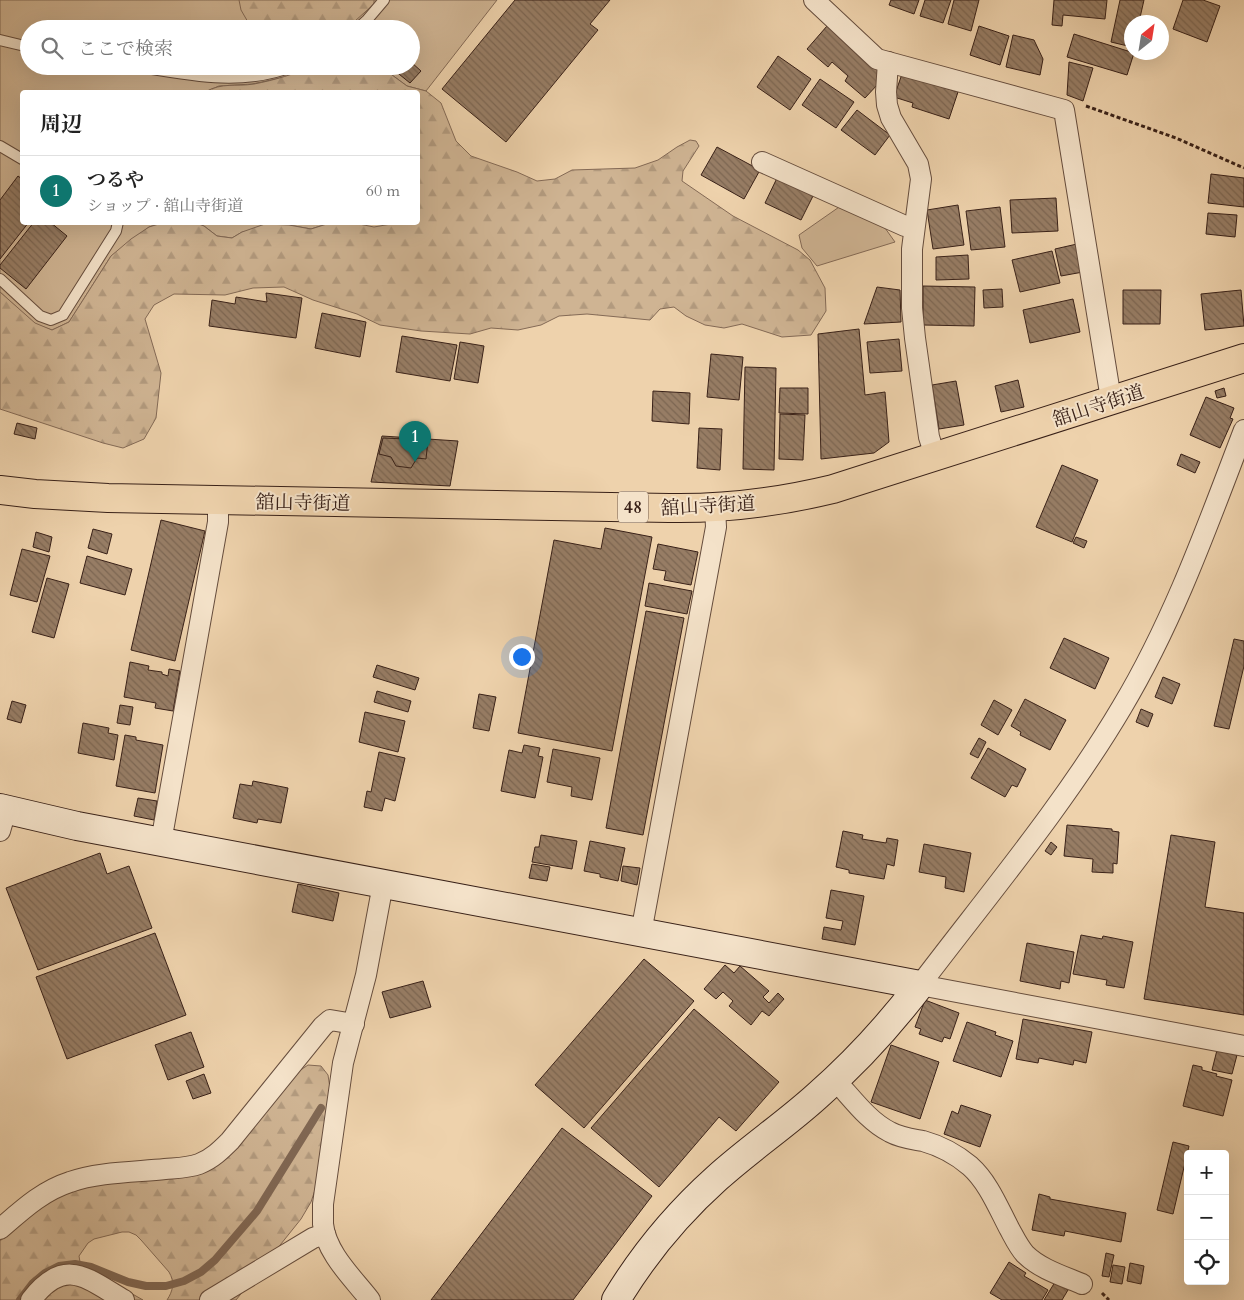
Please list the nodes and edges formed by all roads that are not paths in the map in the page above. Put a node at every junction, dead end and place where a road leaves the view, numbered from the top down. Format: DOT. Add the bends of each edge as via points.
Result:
graph roads {
  1 [pos="384,0"];
  2 [pos="814,0"];
  3 [pos="367,20"];
  4 [pos="0,40"];
  5 [pos="20,44"];
  6 [pos="888,62"];
  7 [pos="198,75"];
  8 [pos="261,75"];
  9 [pos="0,146"];
  10 [pos="20,158"];
  11 [pos="762,162"];
  12 [pos="117,225"];
  13 [pos="914,227"];
  14 [pos="0,279"];
  15 [pos="1244,358"];
  16 [pos="1113,400"];
  17 [pos="1244,430"];
  18 [pos="935,456"];
  19 [pos="0,490"];
  20 [pos="218,500"];
  21 [pos="715,508"];
  22 [pos="2,816"];
  23 [pos="161,842"];
  24 [pos="383,884"];
  25 [pos="641,933"];
  26 [pos="920,985"];
  27 [pos="354,1024"];
  28 [pos="1244,1046"];
  29 [pos="835,1080"];
  30 [pos="0,1229"];
  31 [pos="325,1234"];
  32 [pos="1082,1284"];
  33 [pos="31,1300"];
  34 [pos="124,1300"];
  35 [pos="210,1300"];
  36 [pos="370,1300"];
  37 [pos="616,1300"];
  1 -- 3 [label="lane"];
  2 -- 6 [label="street" via="877,59"];
  4 -- 5 [label="lane"];
  6 -- 13 [label="street" via="887,105 891,118 918,164 921,179"];
  6 -- 16 [label="street" via="1064,110"];
  7 -- 8 [label="lane" via="219,78"];
  9 -- 10 [label="lane"];
  11 -- 13 [label="street" via="905,226"];
  12 -- 14 [label="lane" via="63,315 51,320 40,316"];
  13 -- 18 [label="street" via="911,278 915,338 929,437"];
  15 -- 16 [label="main road, 舘山寺街道 / 48"];
  16 -- 18 [label="main road, 舘山寺街道 / 48"];
  17 -- 26 [label="street" via="1189,574 1123,706 1070,788"];
  18 -- 21 [label="main road, 舘山寺街道 / 48" via="801,497"];
  19 -- 20 [label="main road, 舘山寺街道 / 48" via="72,497"];
  20 -- 21 [label="main road, 舘山寺街道 / 48"];
  20 -- 23 [label="street" via="216,532"];
  21 -- 25 [label="street" via="716,526"];
  22 -- 23 [label="street"];
  23 -- 24 [label="street"];
  24 -- 25 [label="street"];
  24 -- 27 [label="street"];
  25 -- 26 [label="street"];
  26 -- 28 [label="street"];
  26 -- 29 [label="street" via="879,1036"];
  27 -- 30 [label="street" via="330,1020 323,1026 216,1155 200,1164 181,1168 92,1176 71,1181 34,1200"];
  27 -- 31 [label="street" via="343,1063 324,1195"];
  29 -- 32 [label="street" via="876,1123 907,1139 941,1147 972,1167 984,1181 1024,1252 1044,1268"];
  29 -- 37 [label="street" via="690,1204 640,1263"];
  31 -- 35 [label="street" via="313,1238"];
  31 -- 36 [label="street" via="340,1262"];
  33 -- 34 [label="street" via="53,1278 69,1274 86,1278"];
}
